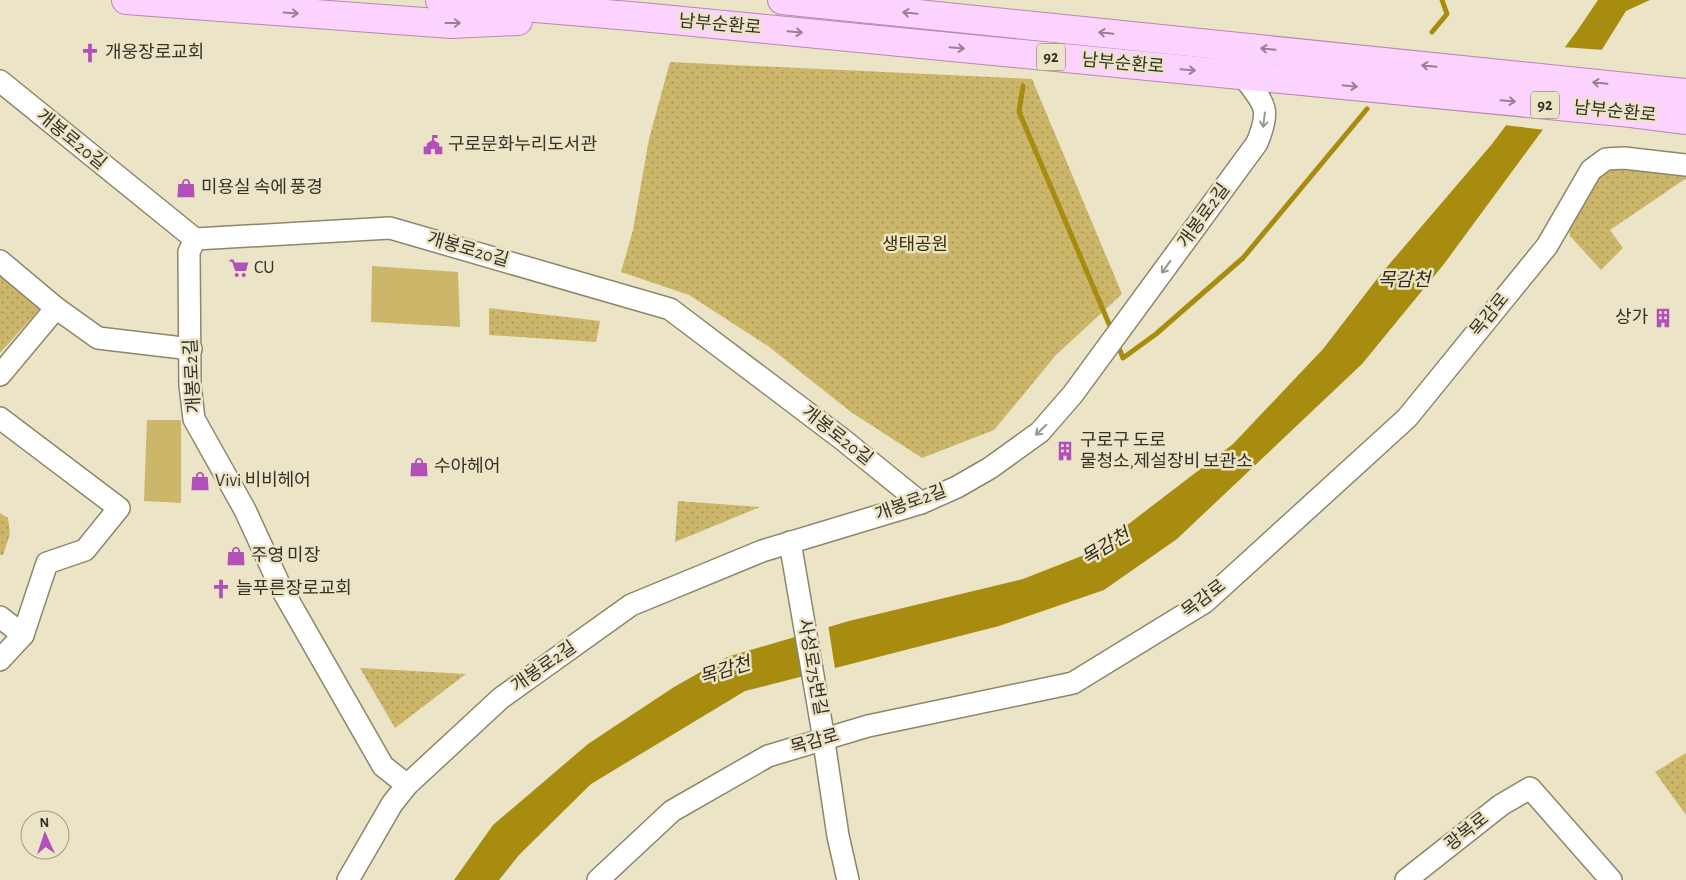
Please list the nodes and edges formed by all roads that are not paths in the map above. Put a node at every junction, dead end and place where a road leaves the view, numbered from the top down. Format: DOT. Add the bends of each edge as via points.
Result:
graph roads {
  1 [pos="126,0"];
  2 [pos="440,0"];
  3 [pos="782,0"];
  4 [pos="642,17"];
  5 [pos="1242,75"];
  6 [pos="0,81"];
  7 [pos="1686,93"];
  8 [pos="1686,120"];
  9 [pos="1686,165"];
  10 [pos="194,239"];
  11 [pos="0,261"];
  12 [pos="56,308"];
  13 [pos="191,349"];
  14 [pos="0,376"];
  15 [pos="0,418"];
  16 [pos="921,503"];
  17 [pos="790,542"];
  18 [pos="0,617"];
  19 [pos="23,635"];
  20 [pos="0,660"];
  21 [pos="822,730"];
  22 [pos="407,785"];
  23 [pos="348,880"];
  24 [pos="598,880"];
  25 [pos="848,880"];
  26 [pos="1406,880"];
  27 [pos="1611,880"];
  1 -- 4 [label="main road, one-way" via="451,24"];
  2 -- 4 [label="main road, 남부순환로 / 92"];
  7 -- 3 [label="main road, 남부순환로 / 92, one-way"];
  4 -- 5 [label="main road, 남부순환로 / 92, one-way"];
  5 -- 8 [label="main road, 남부순환로 / 92, one-way"];
  5 -- 16 [label="street, 개봉로2길, one-way" via="1265,108 1257,143 1074,394 1040,432 990,468"];
  6 -- 10 [label="street, 개봉로20길"];
  9 -- 21 [label="street, 목감로" via="1624,158 1606,160 1592,170 1547,246 1407,418 1205,602 1073,683 868,726"];
  10 -- 13 [label="street, 개봉로2길" via="189,252"];
  10 -- 16 [label="street, 개봉로20길" via="390,228 670,309"];
  11 -- 12 [label="street"];
  12 -- 13 [label="street" via="98,338"];
  12 -- 14 [label="street"];
  13 -- 22 [label="street, 개봉로2길" via="190,385 194,419 245,510 280,586 383,766"];
  15 -- 19 [label="street" via="119,508 85,550 47,563"];
  16 -- 17 [label="street, 개봉로2길"];
  17 -- 21 [label="street, 사성로75번길"];
  17 -- 22 [label="street, 개봉로2길" via="762,550 631,605 501,698"];
  18 -- 19 [label="street"];
  19 -- 20 [label="street"];
  21 -- 24 [label="street, 목감로" via="768,756 672,812"];
  21 -- 25 [label="street, 사성로75번길"];
  22 -- 23 [label="street, 개봉로2길" via="392,804"];
  26 -- 27 [label="street, 광복로" via="1501,805 1530,788"];
}
